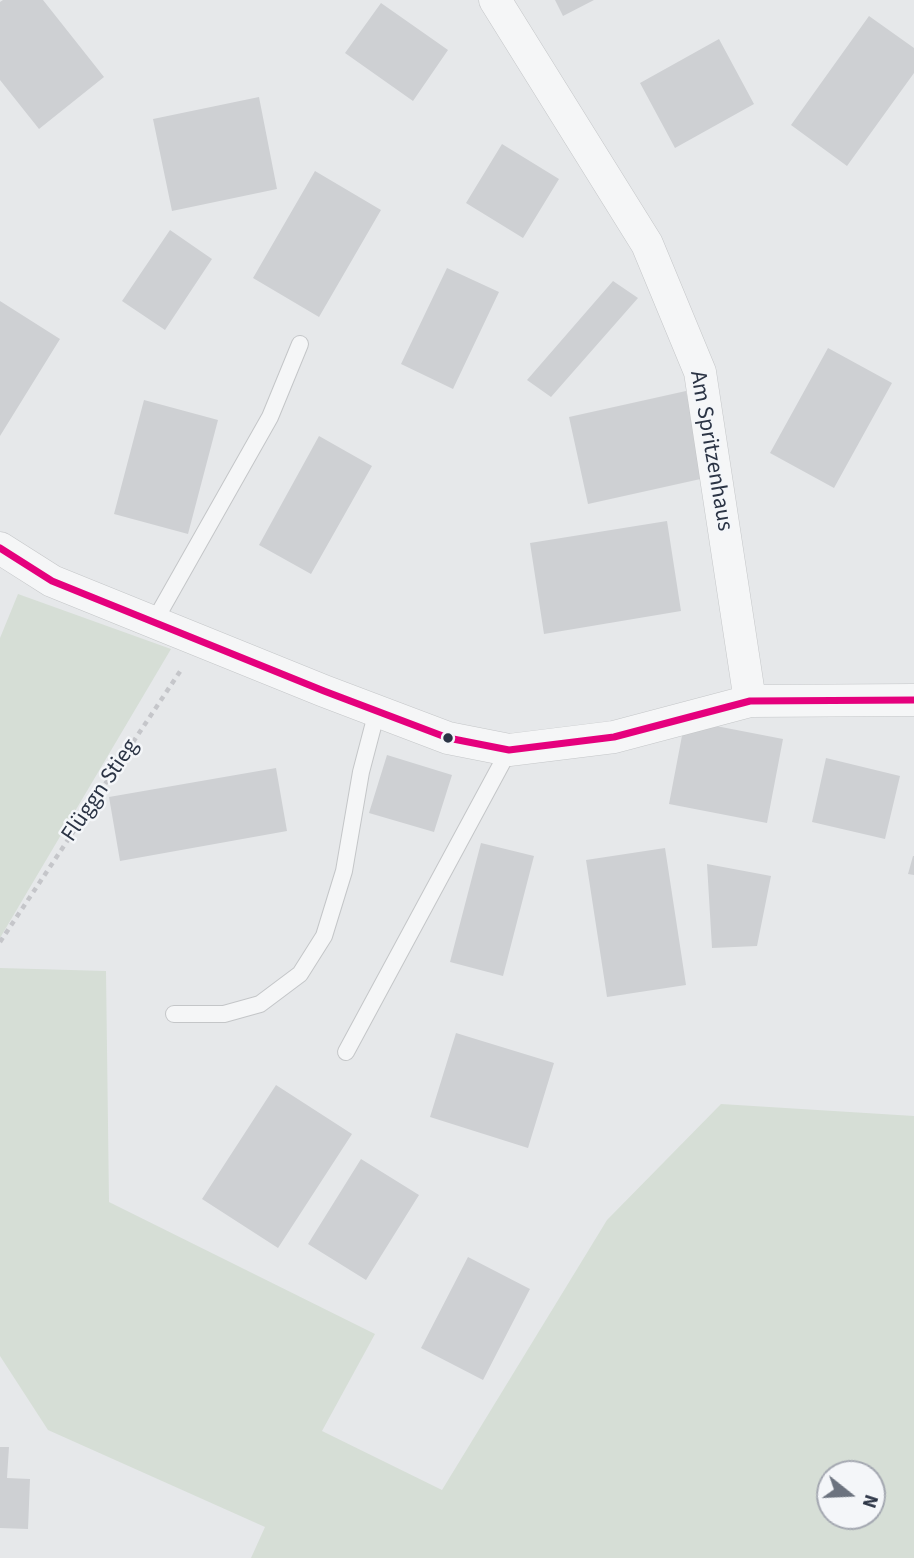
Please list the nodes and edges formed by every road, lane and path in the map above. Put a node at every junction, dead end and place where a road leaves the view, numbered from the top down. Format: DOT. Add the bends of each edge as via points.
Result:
graph roads {
  1 [pos="495,0"];
  2 [pos="300,344"];
  3 [pos="0,548"];
  4 [pos="154,622"];
  5 [pos="201,641"];
  6 [pos="914,700"];
  7 [pos="750,701"];
  8 [pos="377,711"];
  9 [pos="509,750"];
  10 [pos="0,942"];
  11 [pos="174,1014"];
  12 [pos="346,1052"];
  1 -- 7 [label="street, Am Spritzenhaus" via="647,244 700,372"];
  2 -- 4 [label="lane" via="270,416"];
  3 -- 4 [label="street" via="52,582"];
  4 -- 5 [label="street"];
  5 -- 8 [label="street"];
  5 -- 10 [label="path, Flüggn Stieg"];
  6 -- 7 [label="street"];
  7 -- 9 [label="street" via="614,737"];
  8 -- 9 [label="street" via="448,738"];
  8 -- 11 [label="lane" via="344,871 324,936 300,975 260,1004 224,1014"];
  9 -- 12 [label="lane"];
}
